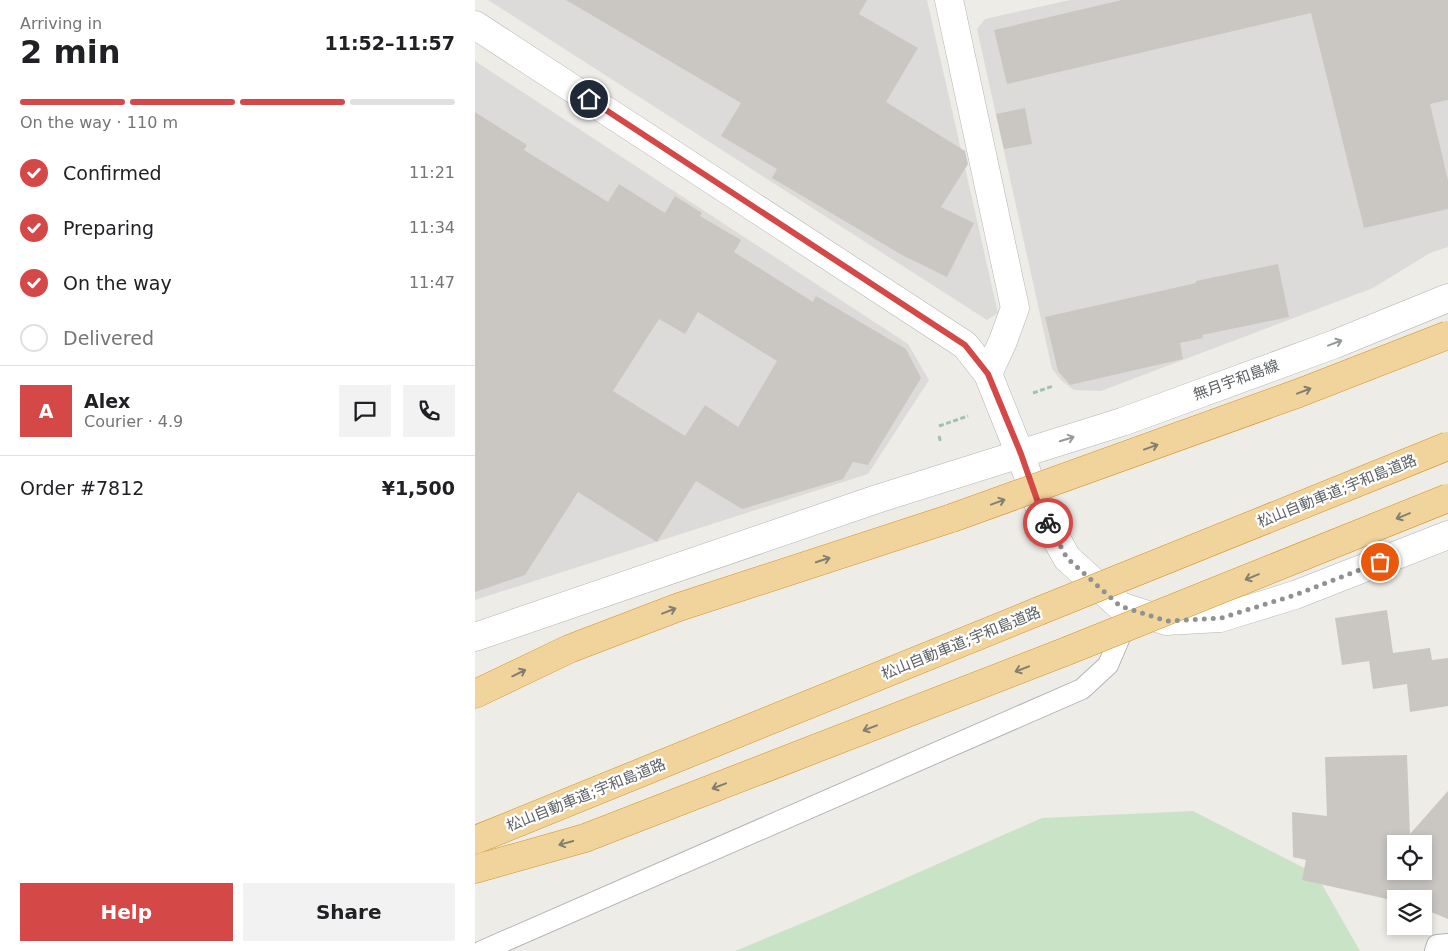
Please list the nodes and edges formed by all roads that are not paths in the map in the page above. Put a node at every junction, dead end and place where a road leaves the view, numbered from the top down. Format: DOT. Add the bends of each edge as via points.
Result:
graph roads {
  1 [pos="956,2"];
  2 [pos="475,25"];
  3 [pos="1448,298"];
  4 [pos="1448,335"];
  5 [pos="988,374"];
  6 [pos="1448,446"];
  7 [pos="1021,454"];
  8 [pos="1448,498"];
  9 [pos="1448,535"];
  10 [pos="1132,610"];
  11 [pos="475,637"];
  12 [pos="475,694"];
  13 [pos="475,840"];
  14 [pos="475,868"];
  15 [pos="1448,944"];
  16 [pos="483,951"];
  17 [pos="1435,951"];
  1 -- 5 [label="main road" via="1015,308"];
  2 -- 5 [label="main road" via="965,345"];
  7 -- 3 [label="main road, 無月宇和島線, one-way" via="1121,422 1335,344"];
  12 -- 4 [label="highway, one-way, bridge" via="569,649 679,607 952,518 1299,393"];
  5 -- 7 [label="main road"];
  6 -- 13 [label="highway, 松山自動車道;宇和島道路, bridge"];
  7 -- 10 [label="main road" via="1041,511 1067,558 1120,606"];
  7 -- 11 [label="main road, 無月宇和島線" via="880,498"];
  8 -- 14 [label="highway, one-way, bridge" via="1067,651 585,838"];
  9 -- 10 [label="main road" via="1295,595 1221,618 1167,621"];
  10 -- 16 [label="lane" via="1108,665 1082,689"];
  15 -- 17 [label="lane" via="1437,945"];
}
